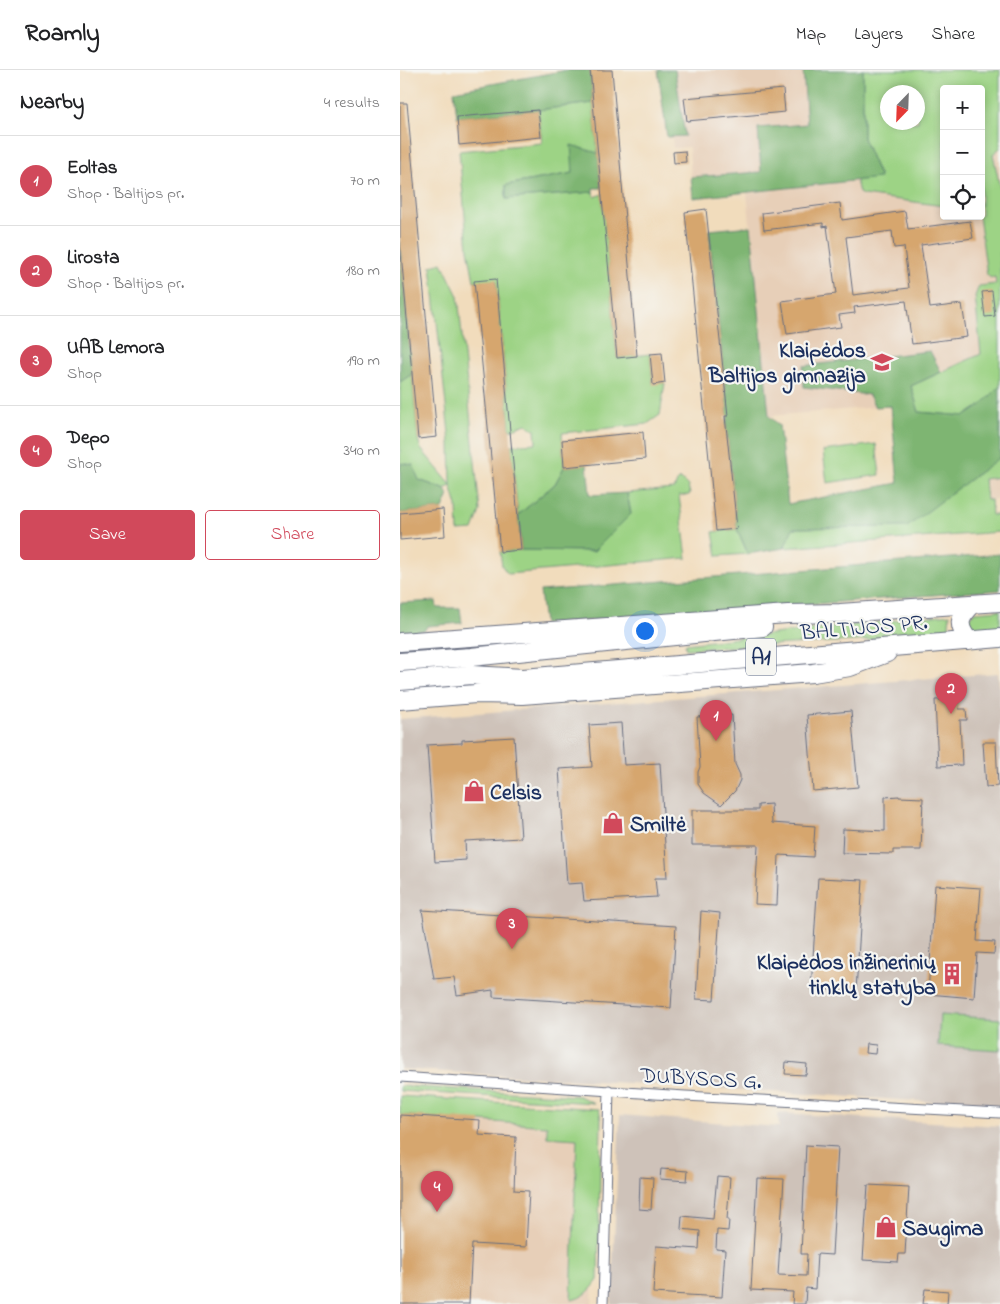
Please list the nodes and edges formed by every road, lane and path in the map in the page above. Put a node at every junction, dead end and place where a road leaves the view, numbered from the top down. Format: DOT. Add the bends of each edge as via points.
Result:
graph roads {
  1 [pos="1000,602"];
  2 [pos="974,604"];
  3 [pos="840,613"];
  4 [pos="1000,638"];
  5 [pos="969,641"];
  6 [pos="400,642"];
  7 [pos="905,646"];
  8 [pos="400,662"];
  9 [pos="523,678"];
  10 [pos="400,681"];
  11 [pos="476,694"];
  12 [pos="400,700"];
  13 [pos="400,1077"];
  14 [pos="609,1090"];
  15 [pos="1000,1113"];
  16 [pos="604,1304"];
  1 -- 2 [label="highway, BALTIJOS PR. / A1"];
  2 -- 3 [label="highway, BALTIJOS PR. / A1"];
  2 -- 5 [label="highway" via="962,615 960,624"];
  3 -- 6 [label="highway" via="778,614"];
  3 -- 8 [label="highway, A1" via="726,631"];
  4 -- 5 [label="highway, BALTIJOS PR. / A1"];
  5 -- 7 [label="highway, BALTIJOS PR. / A1"];
  7 -- 9 [label="highway, BALTIJOS PR. / A1"];
  7 -- 11 [label="highway" via="850,667 813,673 522,695"];
  9 -- 10 [label="highway, A1" via="472,675"];
  9 -- 11 [label="highway"];
  11 -- 12 [label="highway"];
  13 -- 14 [label="street, DUBYSOS G."];
  14 -- 15 [label="street, DUBYSOS G."];
  14 -- 16 [label="street"];
}
